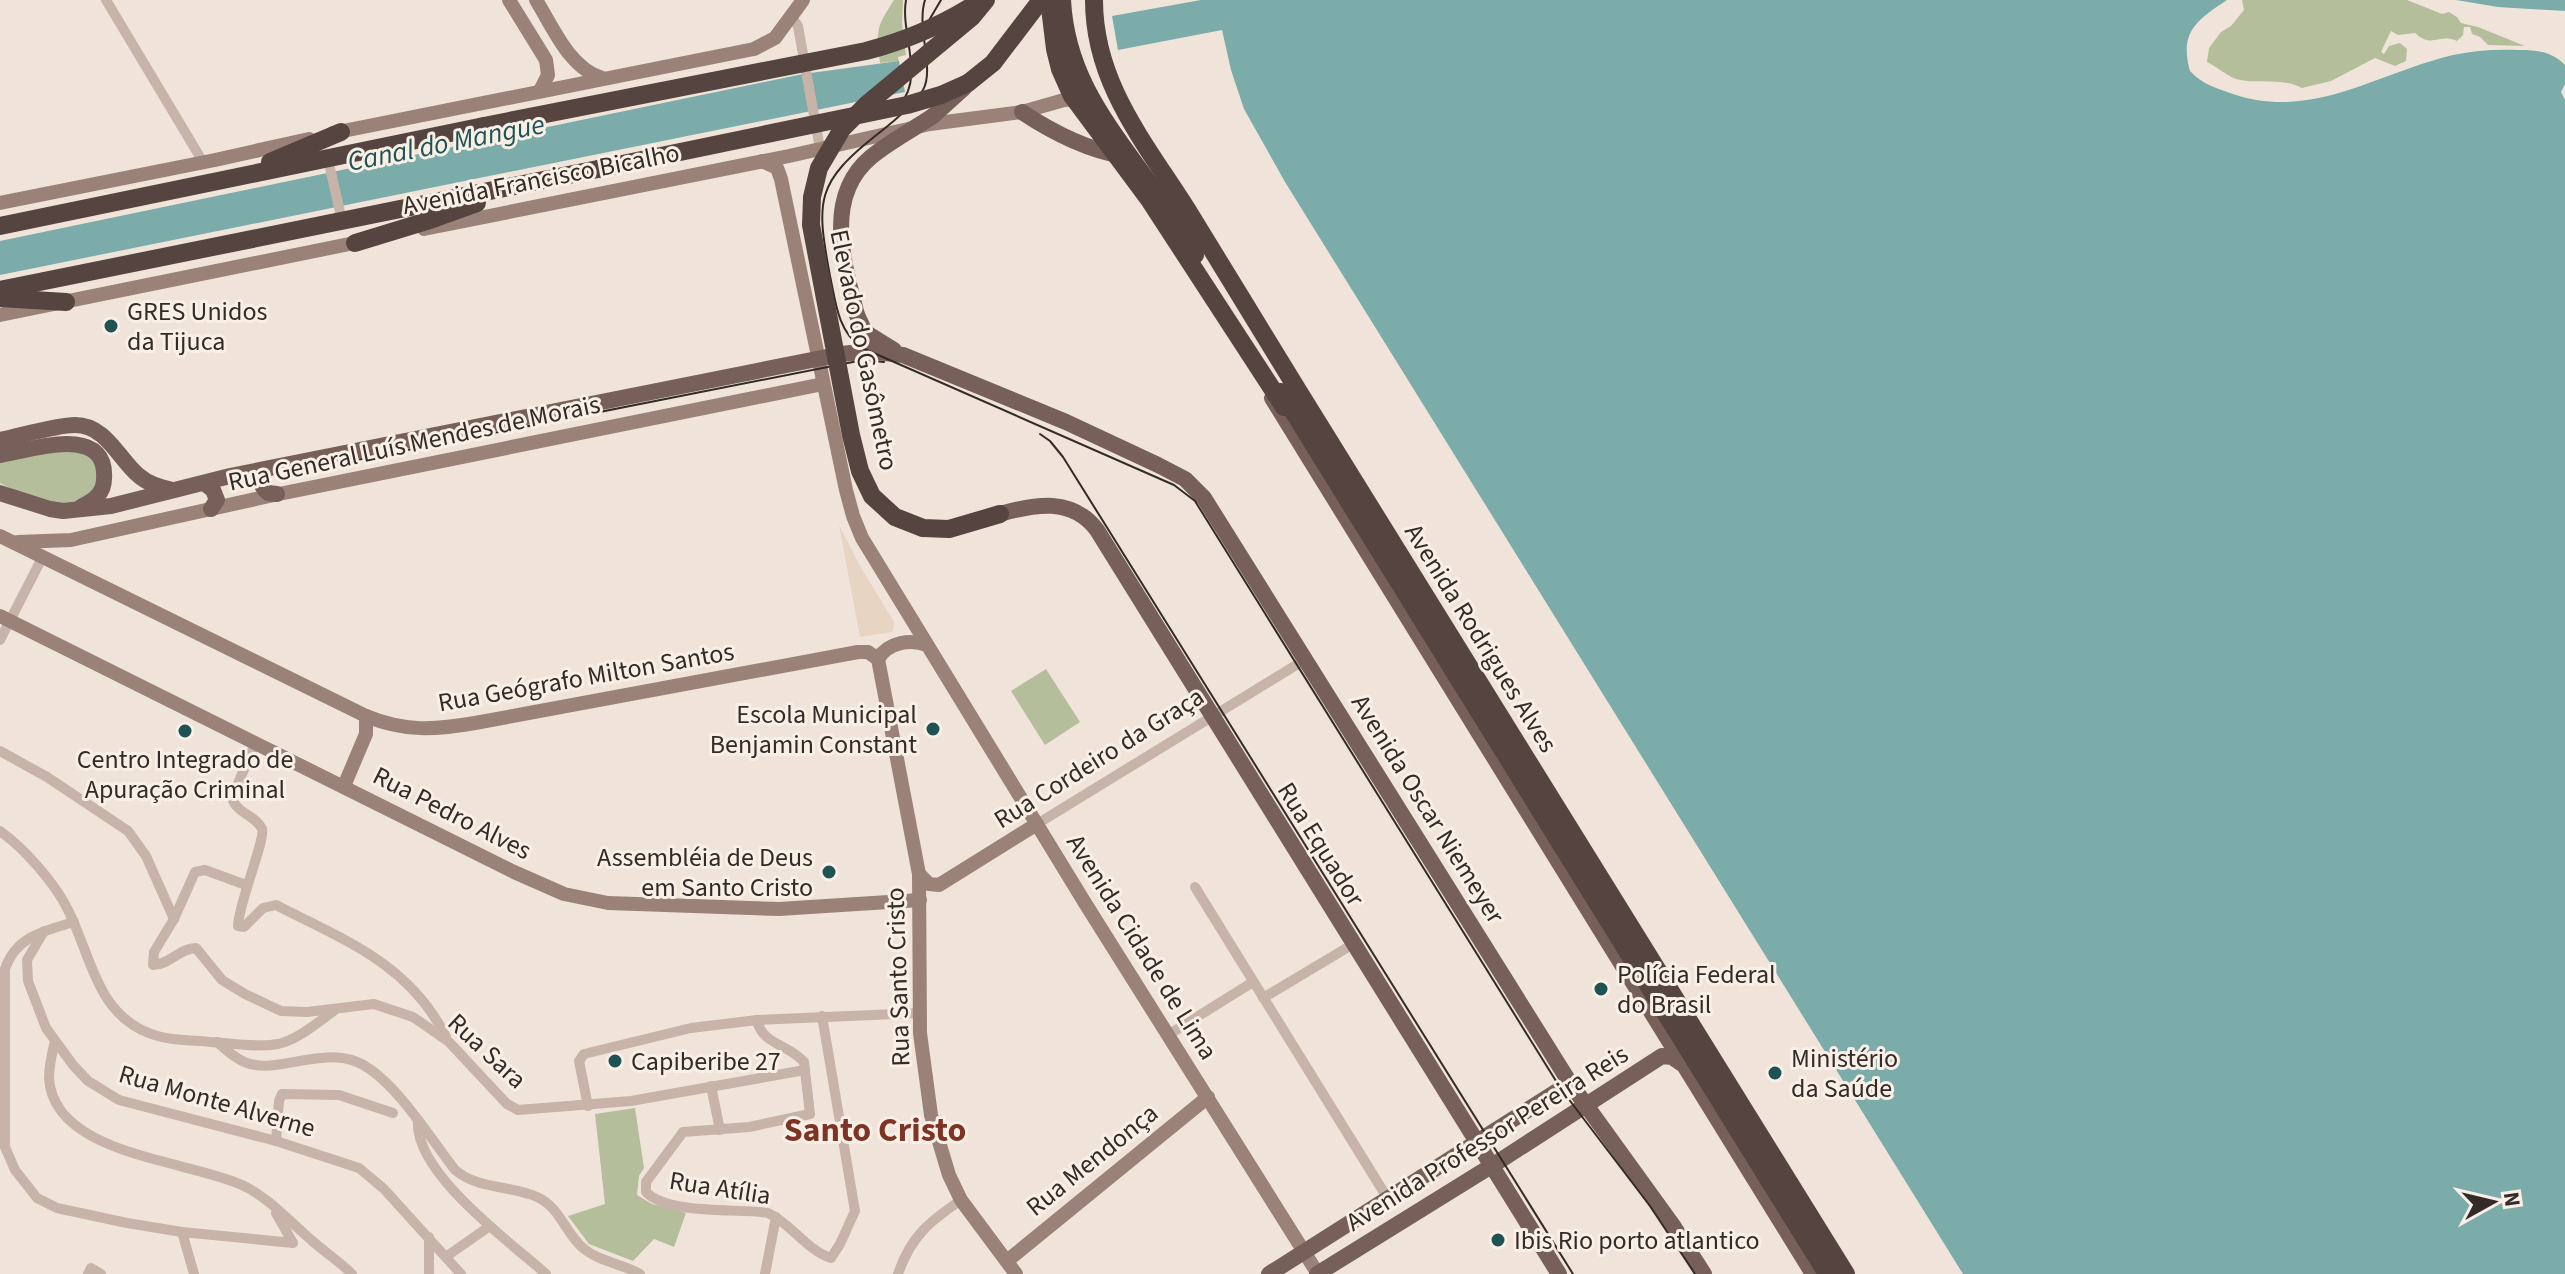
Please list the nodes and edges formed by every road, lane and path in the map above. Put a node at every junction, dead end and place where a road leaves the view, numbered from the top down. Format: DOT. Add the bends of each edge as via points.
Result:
graph roads {
  1 [pos="106,0"];
  2 [pos="509,0"];
  3 [pos="536,0"];
  4 [pos="803,0"];
  5 [pos="983,0"];
  6 [pos="1041,0"];
  7 [pos="1049,0"];
  8 [pos="1062,0"];
  9 [pos="1094,0"];
  10 [pos="792,17"];
  11 [pos="567,49"];
  12 [pos="546,60"];
  13 [pos="602,78"];
  14 [pos="968,83"];
  15 [pos="540,91"];
  16 [pos="1091,101"];
  17 [pos="1022,112"];
  18 [pos="1108,127"];
  19 [pos="341,132"];
  20 [pos="820,149"];
  21 [pos="1127,157"];
  22 [pos="762,161"];
  23 [pos="203,162"];
  24 [pos="330,166"];
  25 [pos="223,181"];
  26 [pos="519,185"];
  27 [pos="0,203"];
  28 [pos="65,213"];
  29 [pos="340,214"];
  30 [pos="0,216"];
  31 [pos="0,226"];
  32 [pos="355,243"];
  33 [pos="0,290"];
  34 [pos="0,298"];
  35 [pos="66,302"];
  36 [pos="0,315"];
  37 [pos="903,355"];
  38 [pos="818,359"];
  39 [pos="823,384"];
  40 [pos="0,440"];
  41 [pos="0,455"];
  42 [pos="267,469"];
  43 [pos="1329,469"];
  44 [pos="204,483"];
  45 [pos="178,491"];
  46 [pos="0,493"];
  47 [pos="277,494"];
  48 [pos="76,509"];
  49 [pos="211,509"];
  50 [pos="1000,514"];
  51 [pos="7,539"];
  52 [pos="71,540"];
  53 [pos="42,558"];
  54 [pos="68,570"];
  55 [pos="6,618"];
  56 [pos="0,640"];
  57 [pos="927,645"];
  58 [pos="878,659"];
  59 [pos="1306,659"];
  60 [pos="366,716"];
  61 [pos="1213,716"];
  62 [pos="255,743"];
  63 [pos="0,751"];
  64 [pos="344,786"];
  65 [pos="1037,824"];
  66 [pos="2,833"];
  67 [pos="919,874"];
  68 [pos="246,885"];
  69 [pos="1195,887"];
  70 [pos="920,900"];
  71 [pos="174,919"];
  72 [pos="74,922"];
  73 [pos="44,931"];
  74 [pos="1355,943"];
  75 [pos="1253,982"];
  76 [pos="1263,998"];
  77 [pos="337,1009"];
  78 [pos="919,1013"];
  79 [pos="822,1016"];
  80 [pos="757,1020"];
  81 [pos="1168,1035"];
  82 [pos="55,1041"];
  83 [pos="217,1042"];
  84 [pos="449,1042"];
  85 [pos="1683,1065"];
  86 [pos="805,1070"];
  87 [pos="1570,1083"];
  88 [pos="711,1086"];
  89 [pos="1208,1097"];
  90 [pos="588,1106"];
  91 [pos="1586,1106"];
  92 [pos="393,1113"];
  93 [pos="418,1122"];
  94 [pos="720,1130"];
  95 [pos="0,1135"];
  96 [pos="276,1141"];
  97 [pos="1478,1143"];
  98 [pos="5,1147"];
  99 [pos="1492,1165"];
  100 [pos="1388,1199"];
  101 [pos="961,1200"];
  102 [pos="271,1204"];
  103 [pos="776,1217"];
  104 [pos="490,1226"];
  105 [pos="182,1232"];
  106 [pos="429,1237"];
  107 [pos="1304,1252"];
  108 [pos="447,1256"];
  109 [pos="1007,1261"];
  110 [pos="194,1274"];
  111 [pos="352,1274"];
  112 [pos="429,1274"];
  113 [pos="461,1274"];
  114 [pos="546,1274"];
  115 [pos="640,1274"];
  116 [pos="765,1274"];
  117 [pos="898,1274"];
  118 [pos="1016,1274"];
  119 [pos="1269,1274"];
  120 [pos="1317,1274"];
  121 [pos="1559,1274"];
  122 [pos="1704,1274"];
  123 [pos="1813,1274"];
  124 [pos="1827,1274"];
  125 [pos="1846,1274"];
  1 -- 23 [label="street"];
  2 -- 12 [label="main road"];
  3 -- 11 [label="main road"];
  4 -- 10 [label="main road"];
  5 -- 24 [label="highway, Elevado do Gasômetro, bridge" via="897,43 484,126"];
  5 -- 50 [label="highway, Elevado do Gasômetro, bridge" via="972,17 842,129 819,168 810,217 851,435 872,496 899,520 932,530 958,528"];
  6 -- 14 [label="highway, Avenida Francisco Bicalho" via="993,63"];
  7 -- 43 [label="highway, bridge" via="1055,49 1072,96 1150,201"];
  8 -- 16 [label="highway, Avenida Rodrigues Alves" via="1074,62"];
  9 -- 125 [label="highway, Avenida Rodrigues Alves" via="1100,55 1121,107"];
  10 -- 13 [label="main road" via="768,42 742,52"];
  10 -- 20 [label="street" via="798,26"];
  11 -- 12 [label="main road" via="561,65"];
  11 -- 13 [label="main road" via="583,69"];
  12 -- 15 [label="main road" via="548,75"];
  13 -- 15 [label="main road"];
  14 -- 26 [label="highway, Avenida Francisco Bicalho, bridge" via="907,105"];
  14 -- 37 [label="main road, bridge" via="933,116 870,158 855,174 842,206 841,230 861,326"];
  15 -- 19 [label="main road"];
  16 -- 17 [label="main road, Avenida Francisco Bicalho" via="1064,100"];
  16 -- 18 [label="highway, Avenida Rodrigues Alves"];
  17 -- 20 [label="main road, Avenida Francisco Bicalho" via="930,124"];
  17 -- 21 [label="main road" via="1104,153"];
  18 -- 21 [label="main road, Avenida Rodrigues Alves"];
  18 -- 43 [label="highway, Avenida Rodrigues Alves" via="1178,227"];
  19 -- 23 [label="main road"];
  19 -- 25 [label="highway"];
  20 -- 22 [label="main road, Avenida Francisco Bicalho"];
  21 -- 85 [label="main road, Avenida Rodrigues Alves"];
  22 -- 32 [label="main road, Avenida Francisco Bicalho"];
  22 -- 38 [label="main road, Avenida Cidade de Lima" via="779,172"];
  23 -- 27 [label="main road"];
  24 -- 25 [label="highway"];
  24 -- 29 [label="street"];
  25 -- 28 [label="highway"];
  26 -- 29 [label="highway, Avenida Francisco Bicalho"];
  26 -- 32 [label="highway"];
  28 -- 30 [label="highway"];
  28 -- 31 [label="highway"];
  29 -- 33 [label="highway, Avenida Francisco Bicalho"];
  32 -- 35 [label="main road, Avenida Francisco Bicalho"];
  34 -- 35 [label="highway"];
  35 -- 36 [label="main road, Avenida Francisco Bicalho"];
  37 -- 38 [label="main road" via="868,351"];
  37 -- 59 [label="main road, Avenida Oscar Niemeyer" via="1182,477 1209,504"];
  38 -- 39 [label="main road, Avenida Cidade de Lima"];
  38 -- 42 [label="main road, Rua General Luís Mendes de Morais"];
  39 -- 47 [label="main road, Rua General Luís Mendes de Morais"];
  39 -- 57 [label="main road, Avenida Cidade de Lima" via="853,516"];
  40 -- 45 [label="main road" via="75,425 89,428 136,474"];
  41 -- 48 [label="main road" via="66,443 90,448 101,460 104,482 98,496"];
  42 -- 44 [label="main road, Rua General Luís Mendes de Morais"];
  42 -- 47 [label="main road" via="262,485"];
  43 -- 124 [label="highway, Avenida Rodrigues Alves"];
  44 -- 45 [label="main road, Rua General Luís Mendes de Morais"];
  44 -- 49 [label="main road" via="217,497"];
  45 -- 48 [label="main road, Rua General Luís Mendes de Morais"];
  46 -- 48 [label="main road, Rua General Luís Mendes de Morais" via="33,506"];
  47 -- 49 [label="main road, Rua General Luís Mendes de Morais"];
  49 -- 52 [label="main road, Rua General Luís Mendes de Morais"];
  50 -- 61 [label="main road, Rua Equador" via="1045,505 1071,510 1088,521"];
  51 -- 52 [label="main road, Rua General Luís Mendes de Morais"];
  51 -- 53 [label="main road, Rua Geógrafo Milton Santos"];
  52 -- 54 [label="main road" via="61,553"];
  53 -- 54 [label="main road, Rua Geógrafo Milton Santos"];
  53 -- 55 [label="street"];
  54 -- 60 [label="main road, Rua Geógrafo Milton Santos"];
  55 -- 56 [label="street"];
  55 -- 62 [label="main road, Rua Pedro Alves"];
  57 -- 58 [label="main road" via="906,642 888,648"];
  57 -- 65 [label="main road, Avenida Cidade de Lima"];
  58 -- 60 [label="main road, Rua Geógrafo Milton Santos" via="858,652 452,727 404,728"];
  58 -- 67 [label="main road, Rua Santo Cristo"];
  59 -- 61 [label="street, Rua Cordeiro da Graça"];
  59 -- 87 [label="main road, Avenida Oscar Niemeyer"];
  60 -- 64 [label="main road" via="366,734"];
  61 -- 65 [label="street, Rua Cordeiro da Graça"];
  61 -- 74 [label="main road, Rua Equador"];
  62 -- 64 [label="main road, Rua Pedro Alves"];
  62 -- 68 [label="street" via="232,798 263,831"];
  63 -- 71 [label="street" via="128,831 146,856"];
  64 -- 70 [label="main road, Rua Pedro Alves" via="525,877 584,900 779,909"];
  65 -- 67 [label="main road, Rua Cordeiro da Graça" via="939,885"];
  65 -- 81 [label="main road, Avenida Cidade de Lima"];
  66 -- 72 [label="street, Rua Sara" via="46,878"];
  67 -- 70 [label="main road, Rua Santo Cristo"];
  68 -- 71 [label="street" via="195,872"];
  68 -- 84 [label="street" via="239,928 263,908 276,905 371,954 419,994"];
  69 -- 75 [label="street"];
  70 -- 78 [label="main road, Rua Santo Cristo"];
  71 -- 77 [label="street" via="154,952 153,965 196,948 222,980 270,1006 287,1012"];
  72 -- 73 [label="street"];
  72 -- 83 [label="street, Rua Sara" via="101,990 118,1013 158,1036"];
  73 -- 82 [label="street, Rua Monte Alverne" via="26,971 39,1013"];
  73 -- 98 [label="street" via="20,942 5,969"];
  74 -- 76 [label="street"];
  74 -- 97 [label="main road, Rua Equador"];
  75 -- 76 [label="street"];
  75 -- 81 [label="street"];
  76 -- 100 [label="street"];
  77 -- 83 [label="street, Rua Sara" via="278,1044"];
  77 -- 84 [label="street, Rua Sara" via="374,1004 391,1008"];
  78 -- 79 [label="street"];
  78 -- 101 [label="main road, Rua Santo Cristo" via="931,1115"];
  79 -- 80 [label="street"];
  79 -- 103 [label="street, Rua Atília" via="855,1211 831,1258"];
  80 -- 86 [label="street" via="760,1033 801,1058"];
  80 -- 90 [label="street" via="691,1028 582,1054"];
  81 -- 89 [label="main road, Avenida Cidade de Lima"];
  82 -- 96 [label="street, Rua Monte Alverne" via="88,1081 119,1100"];
  82 -- 102 [label="street" via="51,1089 86,1134 224,1178"];
  83 -- 93 [label="street" via="248,1064 326,1056 357,1062 387,1084"];
  84 -- 90 [label="street, Rua Sara" via="512,1107 525,1111"];
  85 -- 91 [label="main road, Avenida Professor Pereira Reis" via="1662,1056"];
  85 -- 123 [label="main road, Avenida Rodrigues Alves"];
  86 -- 88 [label="street, Rua Sara"];
  86 -- 94 [label="street, Rua Atília" via="809,1115"];
  87 -- 91 [label="main road, Avenida Oscar Niemeyer"];
  87 -- 97 [label="main road, Avenida Professor Pereira Reis"];
  88 -- 90 [label="street, Rua Sara"];
  88 -- 94 [label="street"];
  89 -- 107 [label="main road, Avenida Cidade de Lima"];
  89 -- 109 [label="main road, Rua Mendonça"];
  91 -- 99 [label="main road, Avenida Professor Pereira Reis"];
  91 -- 122 [label="main road, Avenida Oscar Niemeyer"];
  92 -- 96 [label="street" via="339,1095 282,1094"];
  93 -- 104 [label="street" via="419,1141 451,1189"];
  93 -- 115 [label="street" via="463,1176 539,1198 584,1249"];
  94 -- 103 [label="street, Rua Atília" via="680,1135 646,1182 646,1192 665,1203"];
  95 -- 98 [label="street"];
  96 -- 106 [label="street, Rua Monte Alverne" via="359,1168"];
  97 -- 99 [label="main road, Rua Equador"];
  97 -- 100 [label="main road, Avenida Professor Pereira Reis"];
  98 -- 105 [label="street" via="23,1182 47,1204"];
  99 -- 120 [label="main road, Avenida Professor Pereira Reis"];
  99 -- 121 [label="main road, Rua Equador"];
  100 -- 107 [label="main road, Avenida Professor Pereira Reis"];
  101 -- 109 [label="main road, Rua Santo Cristo"];
  101 -- 117 [label="street" via="914,1238"];
  102 -- 105 [label="street" via="293,1243"];
  102 -- 111 [label="street"];
  103 -- 116 [label="street"];
  104 -- 108 [label="street"];
  104 -- 114 [label="street"];
  105 -- 110 [label="street"];
  106 -- 108 [label="street, Rua Monte Alverne"];
  106 -- 112 [label="street"];
  107 -- 119 [label="main road, Avenida Professor Pereira Reis"];
  107 -- 120 [label="main road, Avenida Cidade de Lima"];
  108 -- 113 [label="street, Rua Monte Alverne"];
  109 -- 118 [label="main road, Rua Santo Cristo"];
}
